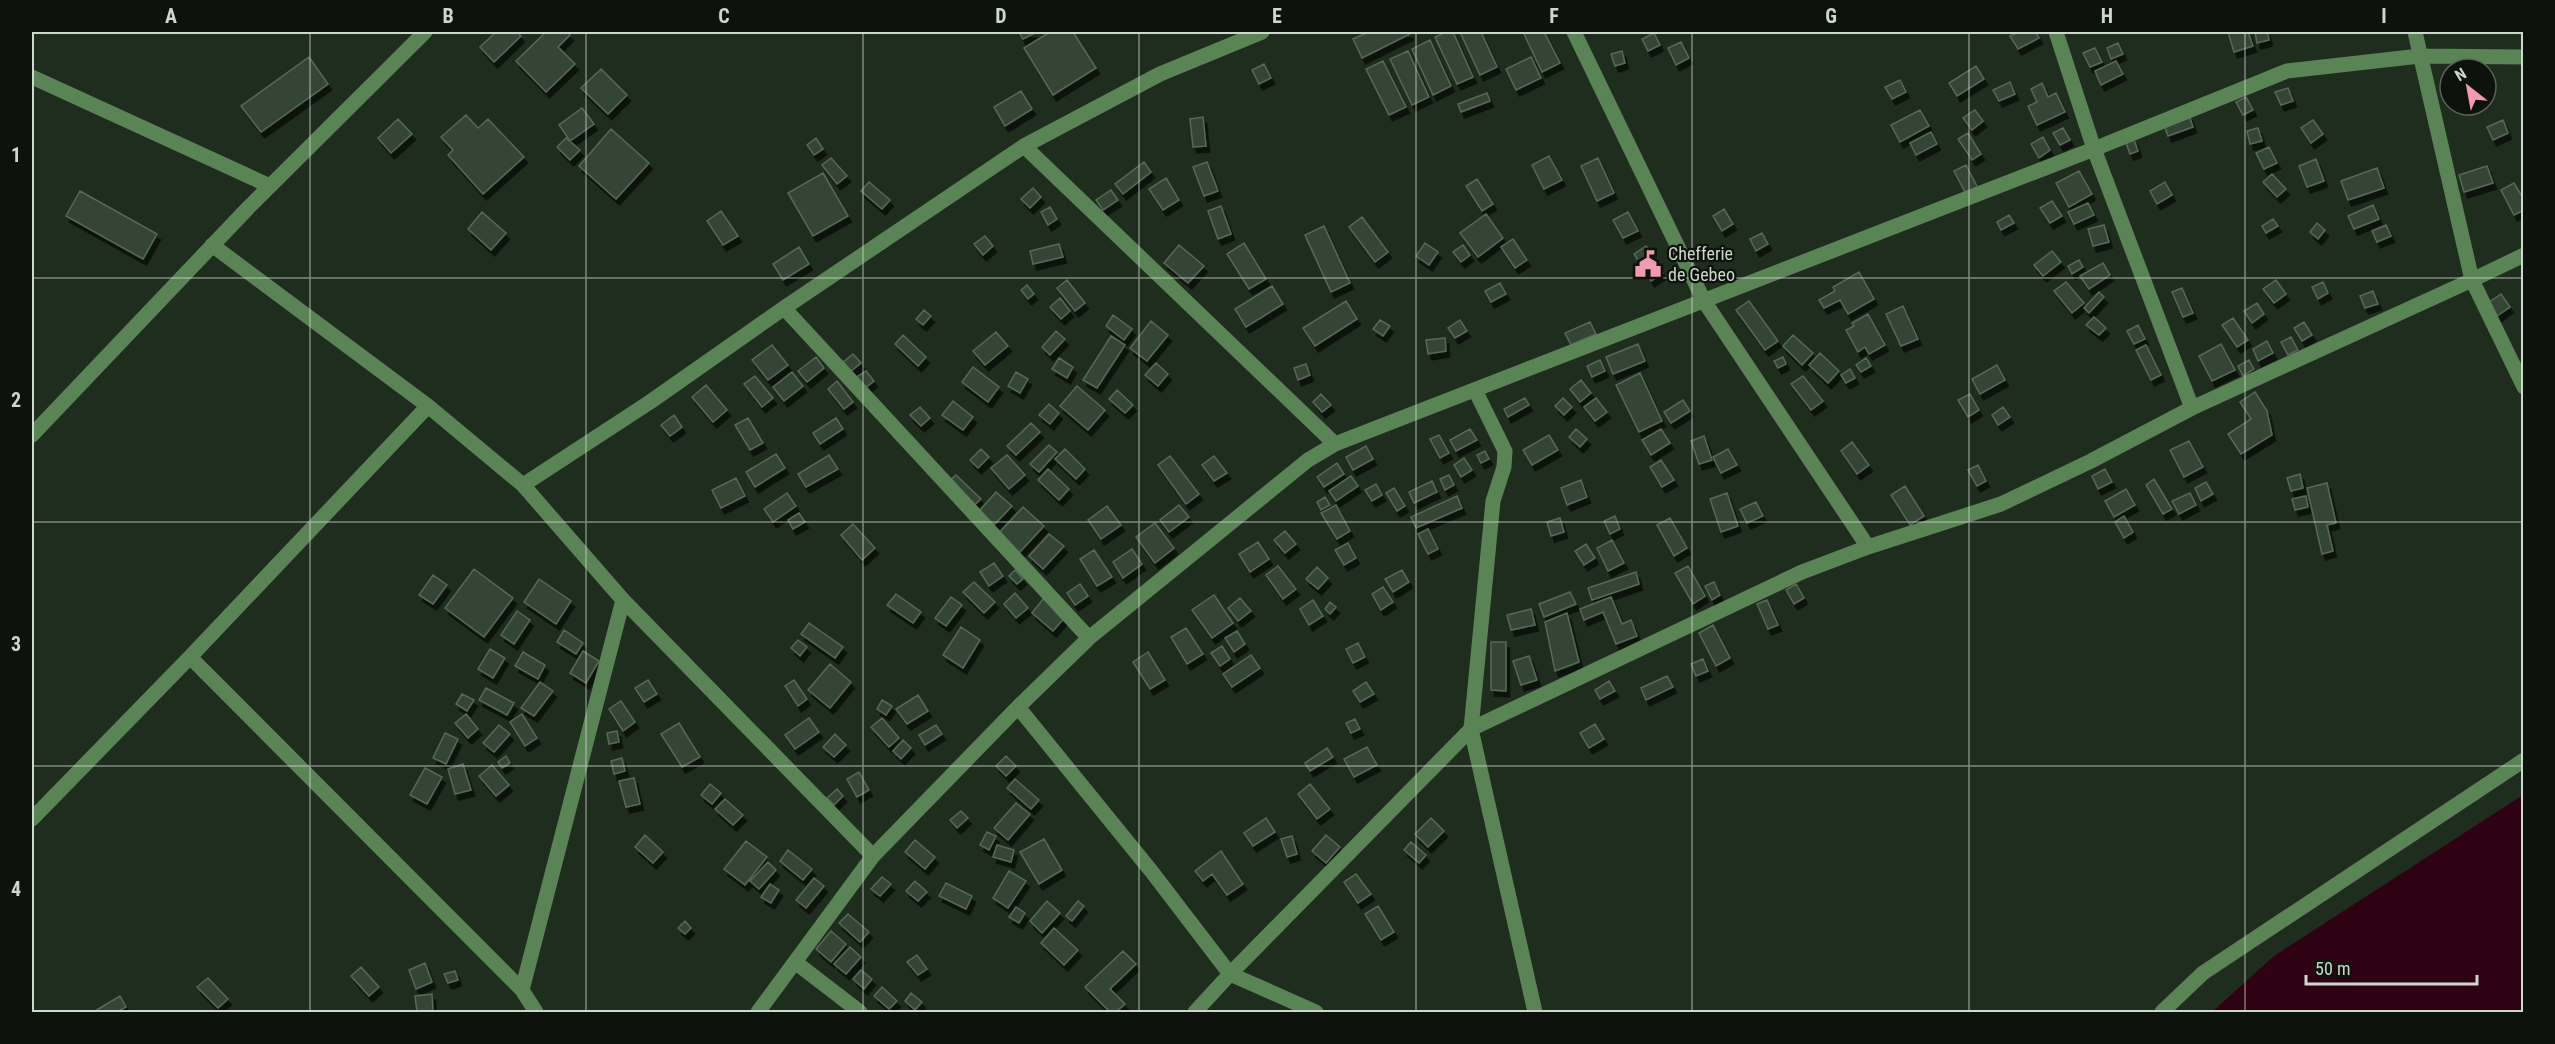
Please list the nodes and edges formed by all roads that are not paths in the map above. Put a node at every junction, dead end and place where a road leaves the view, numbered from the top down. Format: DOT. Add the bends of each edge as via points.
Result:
graph roads {
  1 [pos="425,32"];
  2 [pos="1262,32"];
  3 [pos="1574,32"];
  4 [pos="2056,32"];
  5 [pos="2415,32"];
  6 [pos="2420,56"];
  7 [pos="2523,57"];
  8 [pos="32,77"];
  9 [pos="1024,146"];
  10 [pos="2094,149"];
  11 [pos="270,186"];
  12 [pos="212,245"];
  13 [pos="2523,255"];
  14 [pos="2472,280"];
  15 [pos="1704,302"];
  16 [pos="784,308"];
  17 [pos="2523,387"];
  18 [pos="1475,390"];
  19 [pos="428,406"];
  20 [pos="2192,408"];
  21 [pos="32,435"];
  22 [pos="1335,444"];
  23 [pos="523,485"];
  24 [pos="1868,547"];
  25 [pos="623,600"];
  26 [pos="1089,638"];
  27 [pos="190,657"];
  28 [pos="1018,706"];
  29 [pos="1471,729"];
  30 [pos="2523,760"];
  31 [pos="32,819"];
  32 [pos="873,856"];
  33 [pos="795,962"];
  34 [pos="1230,974"];
  35 [pos="522,990"];
  36 [pos="536,1012"];
  37 [pos="758,1012"];
  38 [pos="860,1012"];
  39 [pos="1195,1012"];
  40 [pos="1316,1012"];
  41 [pos="1535,1012"];
  42 [pos="2162,1012"];
  1 -- 11 [label="street"];
  2 -- 9 [label="street" via="1160,74"];
  3 -- 15 [label="street"];
  4 -- 10 [label="street"];
  5 -- 6 [label="street"];
  6 -- 7 [label="street"];
  6 -- 10 [label="street" via="2287,70"];
  6 -- 14 [label="street"];
  8 -- 11 [label="street"];
  9 -- 16 [label="street"];
  9 -- 22 [label="street"];
  10 -- 15 [label="street"];
  10 -- 20 [label="street"];
  11 -- 12 [label="street"];
  12 -- 19 [label="street"];
  12 -- 21 [label="street"];
  13 -- 14 [label="street"];
  14 -- 17 [label="street"];
  14 -- 20 [label="street"];
  15 -- 18 [label="street"];
  15 -- 24 [label="street"];
  16 -- 23 [label="street"];
  16 -- 26 [label="street"];
  18 -- 22 [label="street"];
  18 -- 29 [label="street" via="1505,451 1493,501"];
  19 -- 23 [label="street"];
  19 -- 27 [label="street"];
  20 -- 24 [label="street" via="2001,504"];
  22 -- 26 [label="street" via="1308,460"];
  23 -- 25 [label="street"];
  24 -- 29 [label="street" via="1802,572"];
  25 -- 32 [label="street"];
  25 -- 35 [label="street"];
  26 -- 28 [label="street"];
  27 -- 31 [label="street"];
  27 -- 35 [label="street"];
  28 -- 32 [label="street"];
  28 -- 34 [label="street"];
  29 -- 34 [label="street"];
  29 -- 41 [label="street"];
  30 -- 42 [label="street" via="2203,973"];
  32 -- 33 [label="street"];
  33 -- 37 [label="street"];
  33 -- 38 [label="street"];
  34 -- 39 [label="street"];
  34 -- 40 [label="street"];
  35 -- 36 [label="street"];
}
